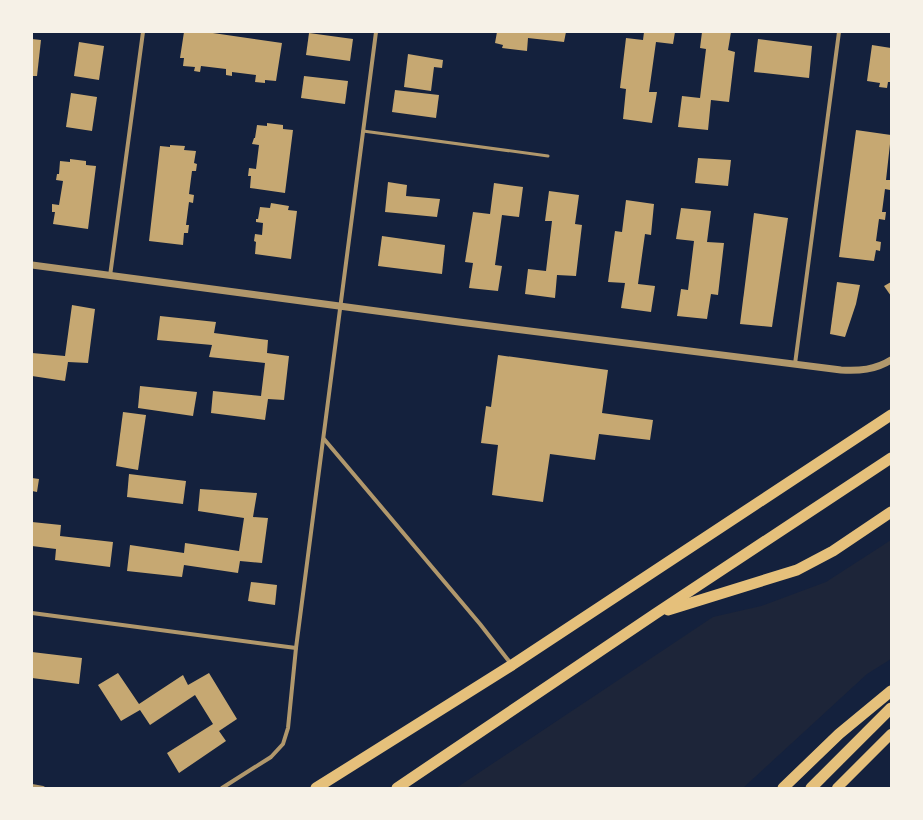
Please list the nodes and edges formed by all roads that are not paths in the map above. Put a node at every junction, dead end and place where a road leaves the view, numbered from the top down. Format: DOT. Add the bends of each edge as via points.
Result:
graph roads {
  1 [pos="143,32"];
  2 [pos="376,32"];
  3 [pos="839,32"];
  4 [pos="363,130"];
  5 [pos="548,156"];
  6 [pos="32,265"];
  7 [pos="110,276"];
  8 [pos="341,305"];
  9 [pos="891,360"];
  10 [pos="795,364"];
  11 [pos="891,415"];
  12 [pos="324,439"];
  13 [pos="891,458"];
  14 [pos="891,512"];
  15 [pos="32,613"];
  16 [pos="655,614"];
  17 [pos="296,648"];
  18 [pos="512,665"];
  19 [pos="891,691"];
  20 [pos="891,708"];
  21 [pos="891,734"];
  22 [pos="32,786"];
  23 [pos="399,787"];
  24 [pos="44,788"];
  25 [pos="222,788"];
  26 [pos="316,788"];
  27 [pos="783,788"];
  28 [pos="811,788"];
  29 [pos="837,788"];
  1 -- 7 [label="street"];
  2 -- 4 [label="street"];
  3 -- 10 [label="street"];
  4 -- 5 [label="lane"];
  4 -- 8 [label="street"];
  6 -- 7 [label="street"];
  7 -- 8 [label="street"];
  8 -- 10 [label="street"];
  8 -- 12 [label="street"];
  9 -- 10 [label="street" via="880,366 858,371"];
  11 -- 18 [label="highway"];
  12 -- 17 [label="street"];
  12 -- 18 [label="street"];
  13 -- 16 [label="highway"];
  14 -- 16 [label="highway" via="833,551 797,570"];
  15 -- 17 [label="street"];
  16 -- 23 [label="highway"];
  17 -- 25 [label="street" via="288,728 283,744 275,754"];
  18 -- 26 [label="highway"];
  19 -- 27 [label="highway" via="833,739"];
  20 -- 28 [label="highway"];
  21 -- 29 [label="main road"];
  22 -- 24 [label="street"];
}
